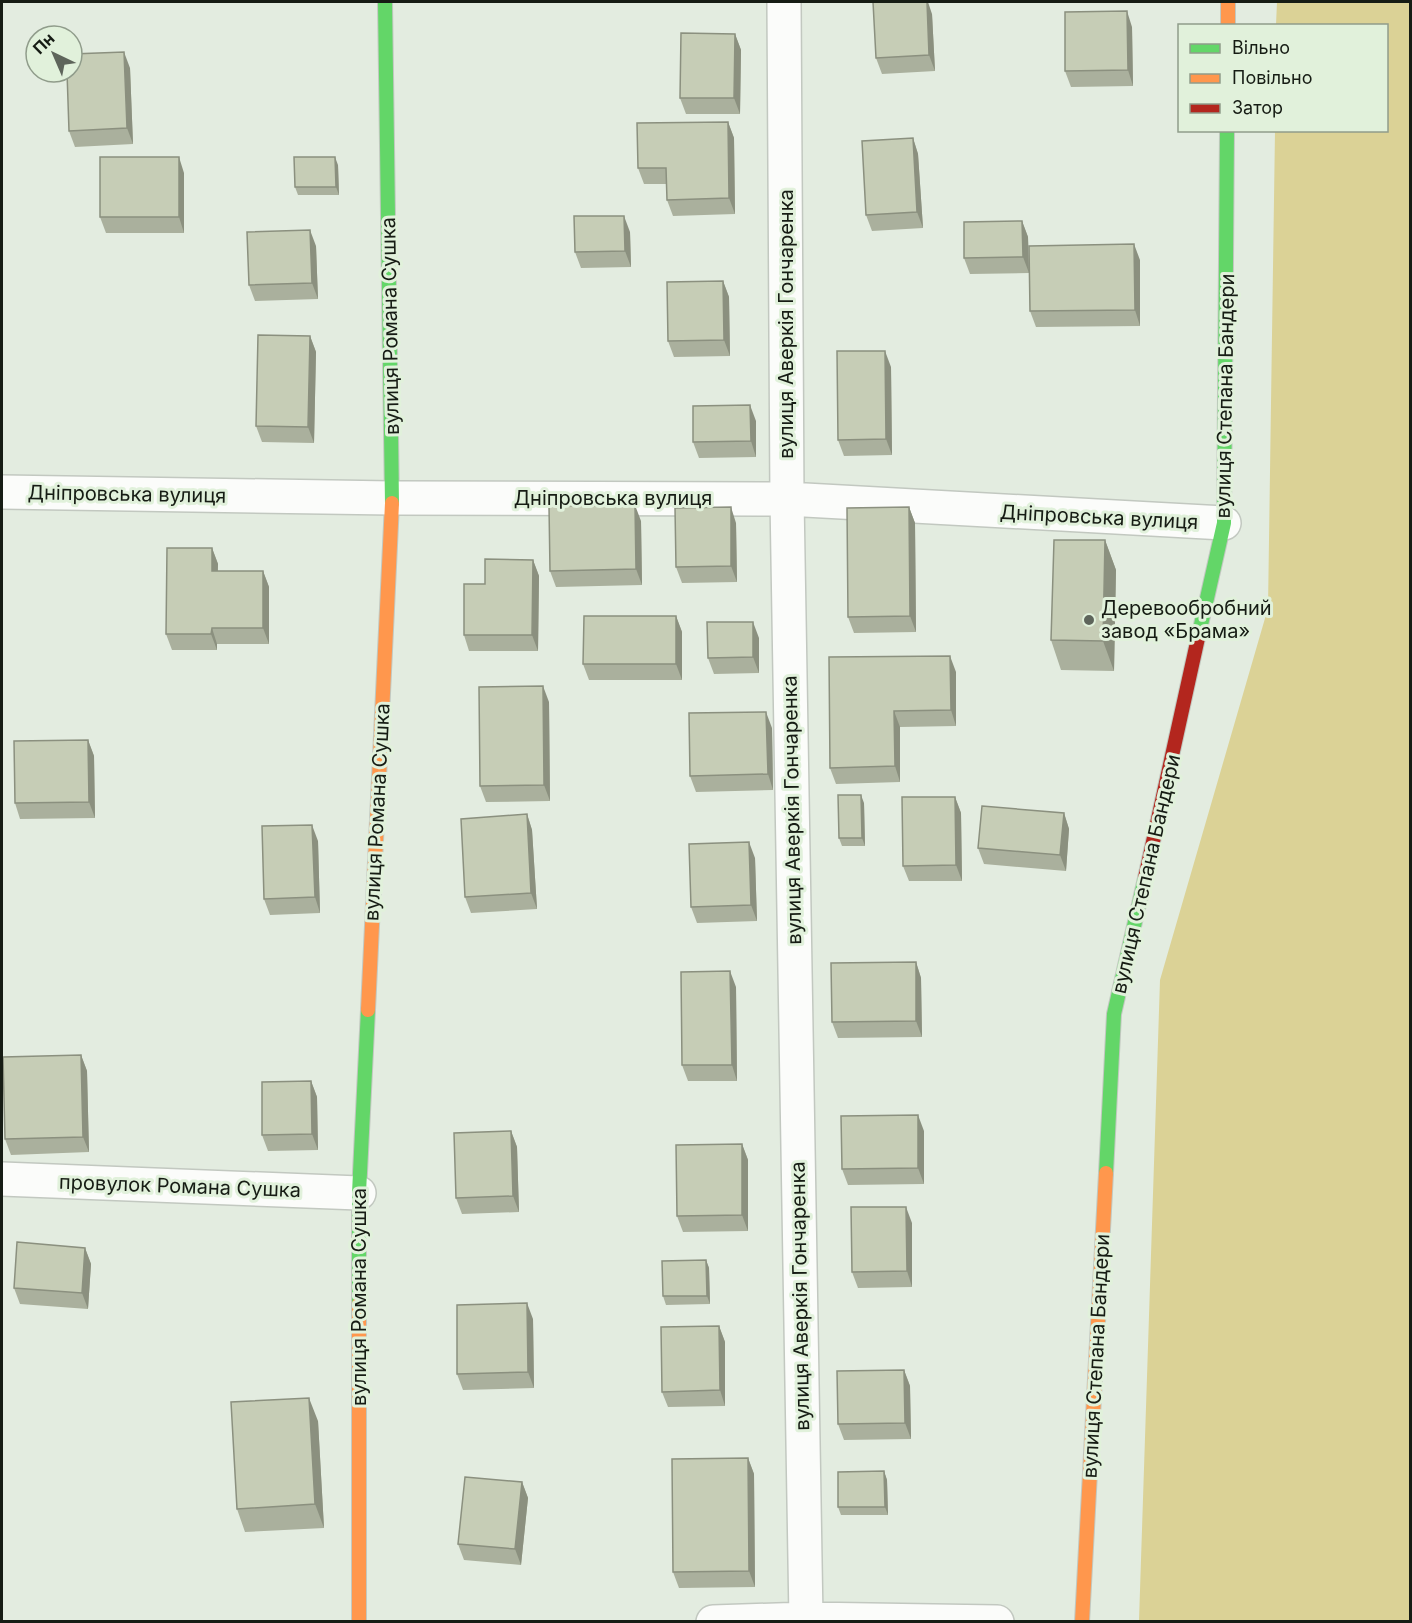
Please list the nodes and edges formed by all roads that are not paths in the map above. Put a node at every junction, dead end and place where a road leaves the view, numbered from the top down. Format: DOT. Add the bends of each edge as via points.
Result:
graph roads {
  1 [pos="385,2"];
  2 [pos="784,2"];
  3 [pos="1228,2"];
  4 [pos="1228,24"];
  5 [pos="1227,132"];
  6 [pos="2,492"];
  7 [pos="392,498"];
  8 [pos="787,499"];
  9 [pos="1224,524"];
  10 [pos="2,1179"];
  11 [pos="359,1193"];
  12 [pos="806,1619"];
  13 [pos="359,1622"];
  14 [pos="713,1622"];
  15 [pos="997,1622"];
  16 [pos="1082,1622"];
  1 -- 7 [label="street, вулиця Романа Сушка"];
  2 -- 8 [label="street, вулиця Аверкія Гончаренка"];
  3 -- 4 [label="street"];
  5 -- 9 [label="street, вулиця Степана Бандери"];
  6 -- 7 [label="street, Дніпровська вулиця"];
  7 -- 8 [label="street, Дніпровська вулиця"];
  7 -- 11 [label="street, вулиця Романа Сушка"];
  8 -- 9 [label="street, Дніпровська вулиця"];
  8 -- 12 [label="street, вулиця Аверкія Гончаренка"];
  9 -- 16 [label="street, вулиця Степана Бандери" via="1114,1014"];
  10 -- 11 [label="street, провулок Романа Сушка"];
  11 -- 13 [label="street, вулиця Романа Сушка"];
  12 -- 14 [label="street"];
  12 -- 15 [label="street"];
}
